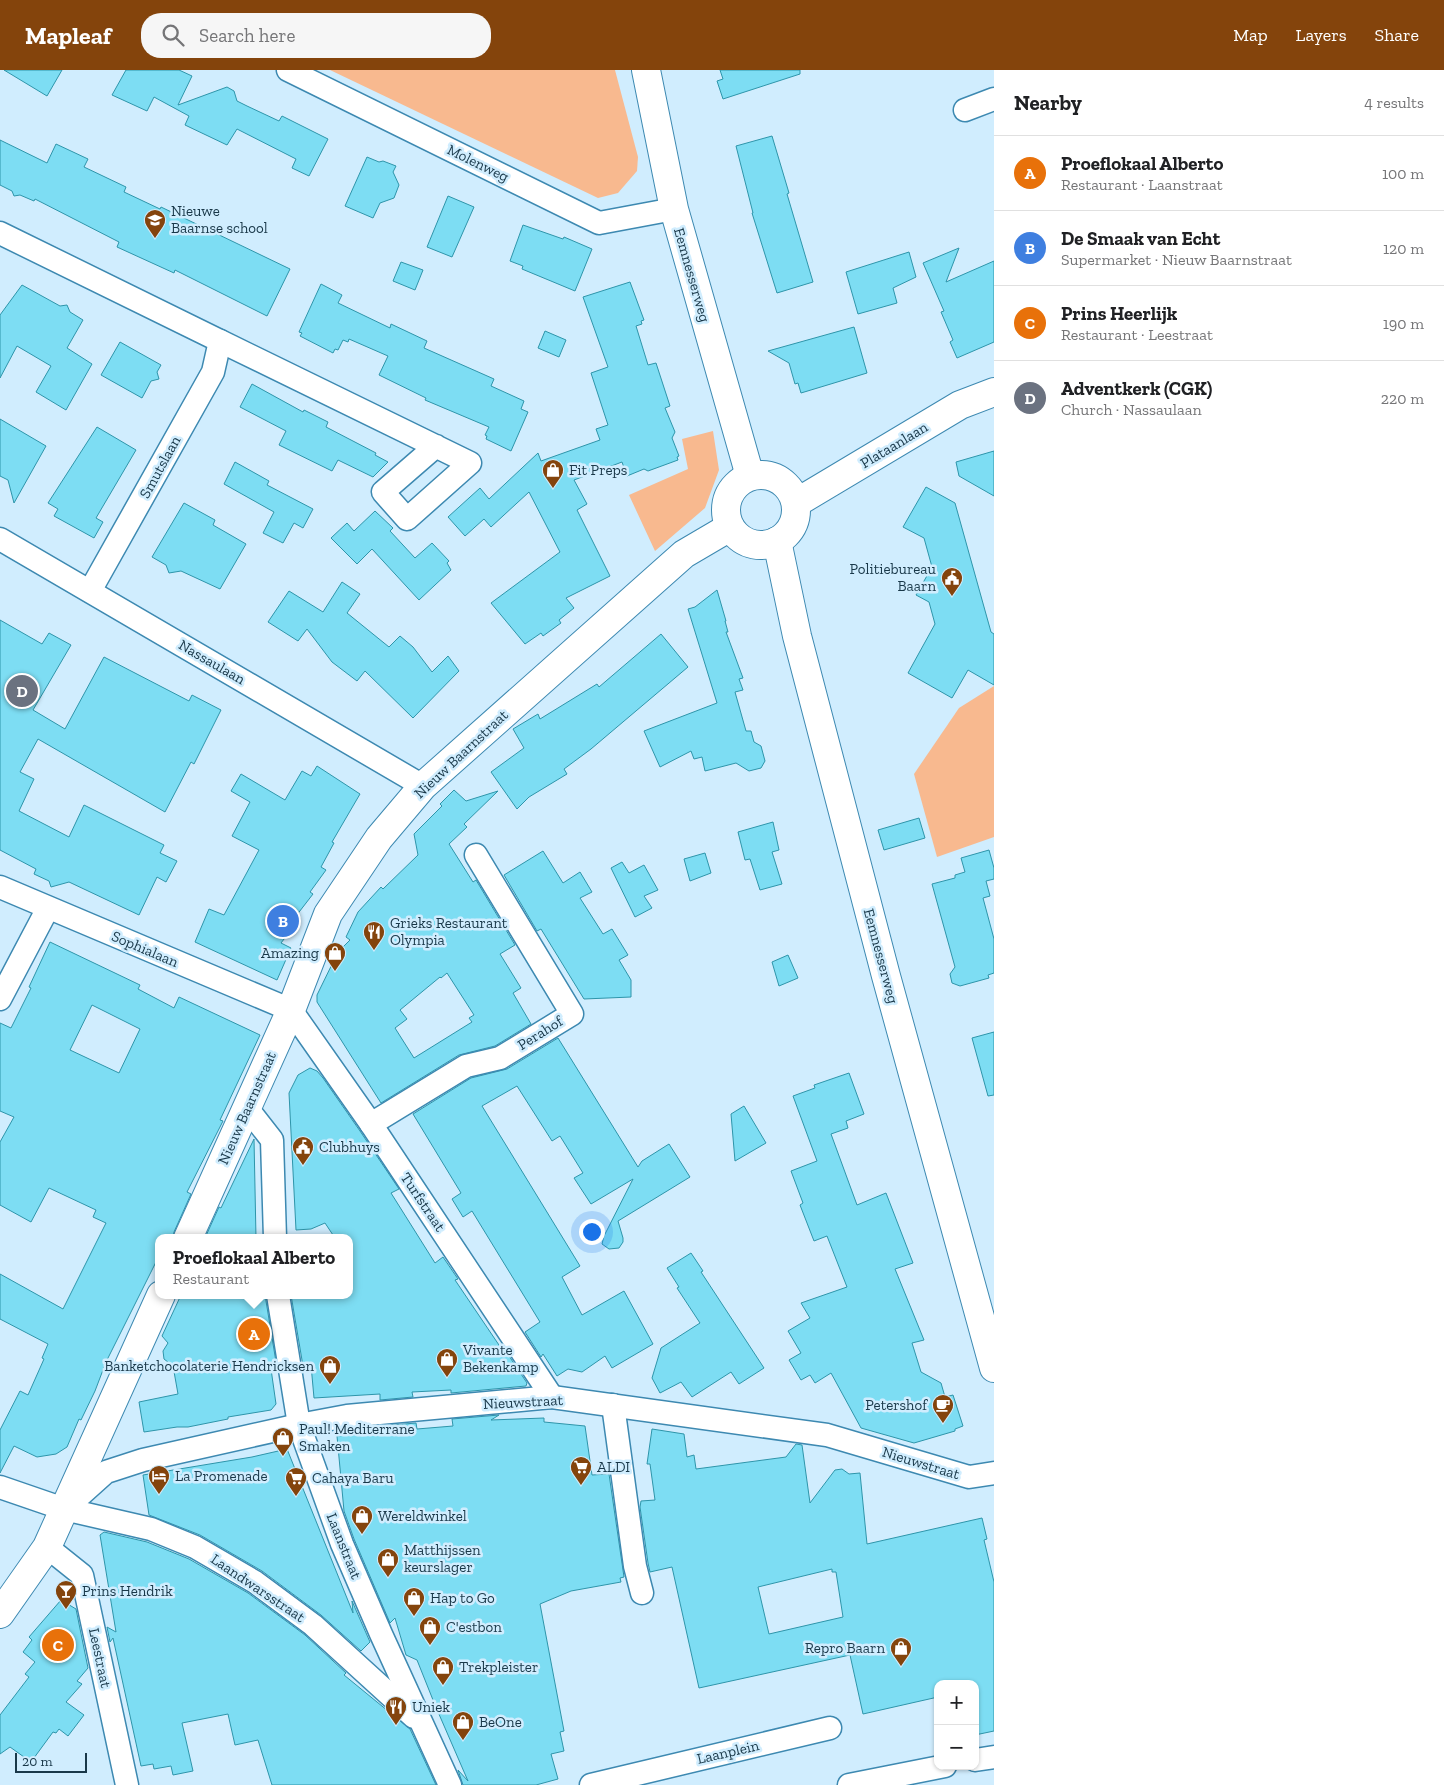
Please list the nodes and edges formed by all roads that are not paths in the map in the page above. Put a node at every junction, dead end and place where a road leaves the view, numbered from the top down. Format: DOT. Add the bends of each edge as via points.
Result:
graph roads {
  1 [pos="288,70"];
  2 [pos="646,70"];
  3 [pos="994,99"];
  4 [pos="965,110"];
  5 [pos="674,209"];
  6 [pos="0,232"];
  7 [pos="220,341"];
  8 [pos="994,392"];
  9 [pos="436,446"];
  10 [pos="750,476"];
  11 [pos="796,503"];
  12 [pos="730,527"];
  13 [pos="0,539"];
  14 [pos="777,541"];
  15 [pos="90,591"];
  16 [pos="423,786"];
  17 [pos="476,854"];
  18 [pos="0,887"];
  19 [pos="48,908"];
  20 [pos="0,999"];
  21 [pos="291,1010"];
  22 [pos="247,1108"];
  23 [pos="371,1124"];
  24 [pos="190,1234"];
  25 [pos="275,1234"];
  26 [pos="160,1299"];
  27 [pos="279,1299"];
  28 [pos="994,1368"];
  29 [pos="552,1397"];
  30 [pos="613,1405"];
  31 [pos="299,1425"];
  32 [pos="994,1473"];
  33 [pos="0,1487"];
  34 [pos="64,1510"];
  35 [pos="46,1547"];
  36 [pos="642,1593"];
  37 [pos="0,1614"];
  38 [pos="421,1722"];
  39 [pos="830,1728"];
  40 [pos="994,1757"];
  41 [pos="979,1759"];
  42 [pos="934,1768"];
  43 [pos="127,1785"];
  44 [pos="450,1785"];
  45 [pos="591,1785"];
  46 [pos="849,1785"];
  1 -- 5 [label="street, Molenweg" via="600,223"];
  2 -- 5 [label="street, Eemnesserweg"];
  3 -- 4 [label="street"];
  5 -- 10 [label="street, Eemnesserweg"];
  6 -- 7 [label="street"];
  7 -- 9 [label="street"];
  7 -- 15 [label="street, Smutslaan" via="213,372"];
  8 -- 11 [label="street, Plataanlaan" via="960,406"];
  10 -- 11 [label="street" via="765,475 779,479 790,489"];
  10 -- 12 [label="street" via="731,492 727,503"];
  11 -- 14 [label="street" via="793,525"];
  12 -- 14 [label="street" via="746,541 757,544"];
  12 -- 16 [label="street, Nieuw Baarnstraat" via="684,554"];
  13 -- 15 [label="street, Nassaulaan"];
  14 -- 28 [label="street, Eemnesserweg" via="797,636"];
  15 -- 16 [label="street, Nassaulaan"];
  16 -- 21 [label="street, Nieuw Baarnstraat" via="379,838 328,914"];
  17 -- 23 [label="street, Perahof" via="572,1014 500,1058 466,1066"];
  18 -- 19 [label="street, Sophialaan"];
  19 -- 20 [label="street"];
  19 -- 21 [label="street, Sophialaan"];
  21 -- 22 [label="street, Nieuw Baarnstraat"];
  21 -- 23 [label="street, Turfstraat"];
  22 -- 24 [label="street, Nieuw Baarnstraat"];
  22 -- 25 [label="street" via="272,1140"];
  23 -- 29 [label="street, Turfstraat"];
  26 -- 34 [label="street"];
  27 -- 31 [label="street, Laanstraat"];
  29 -- 30 [label="street, Nieuwstraat"];
  29 -- 31 [label="street, Nieuwstraat" via="347,1416"];
  30 -- 32 [label="street, Nieuwstraat" via="827,1435 969,1477"];
  30 -- 36 [label="street" via="635,1566"];
  31 -- 34 [label="street, Nieuwstraat" via="143,1460 106,1472"];
  31 -- 38 [label="street, Laanstraat" via="342,1544"];
  33 -- 34 [label="street, Laandwarsstraat"];
  34 -- 35 [label="street"];
  34 -- 38 [label="street, Laandwarsstraat" via="151,1529 195,1547 255,1582 313,1625"];
  35 -- 37 [label="street"];
  35 -- 43 [label="street, Leestraat" via="82,1575"];
  38 -- 44 [label="street, Laanstraat"];
  39 -- 45 [label="street, Laanplein"];
  40 -- 41 [label="street"];
  42 -- 46 [label="street"];
}
